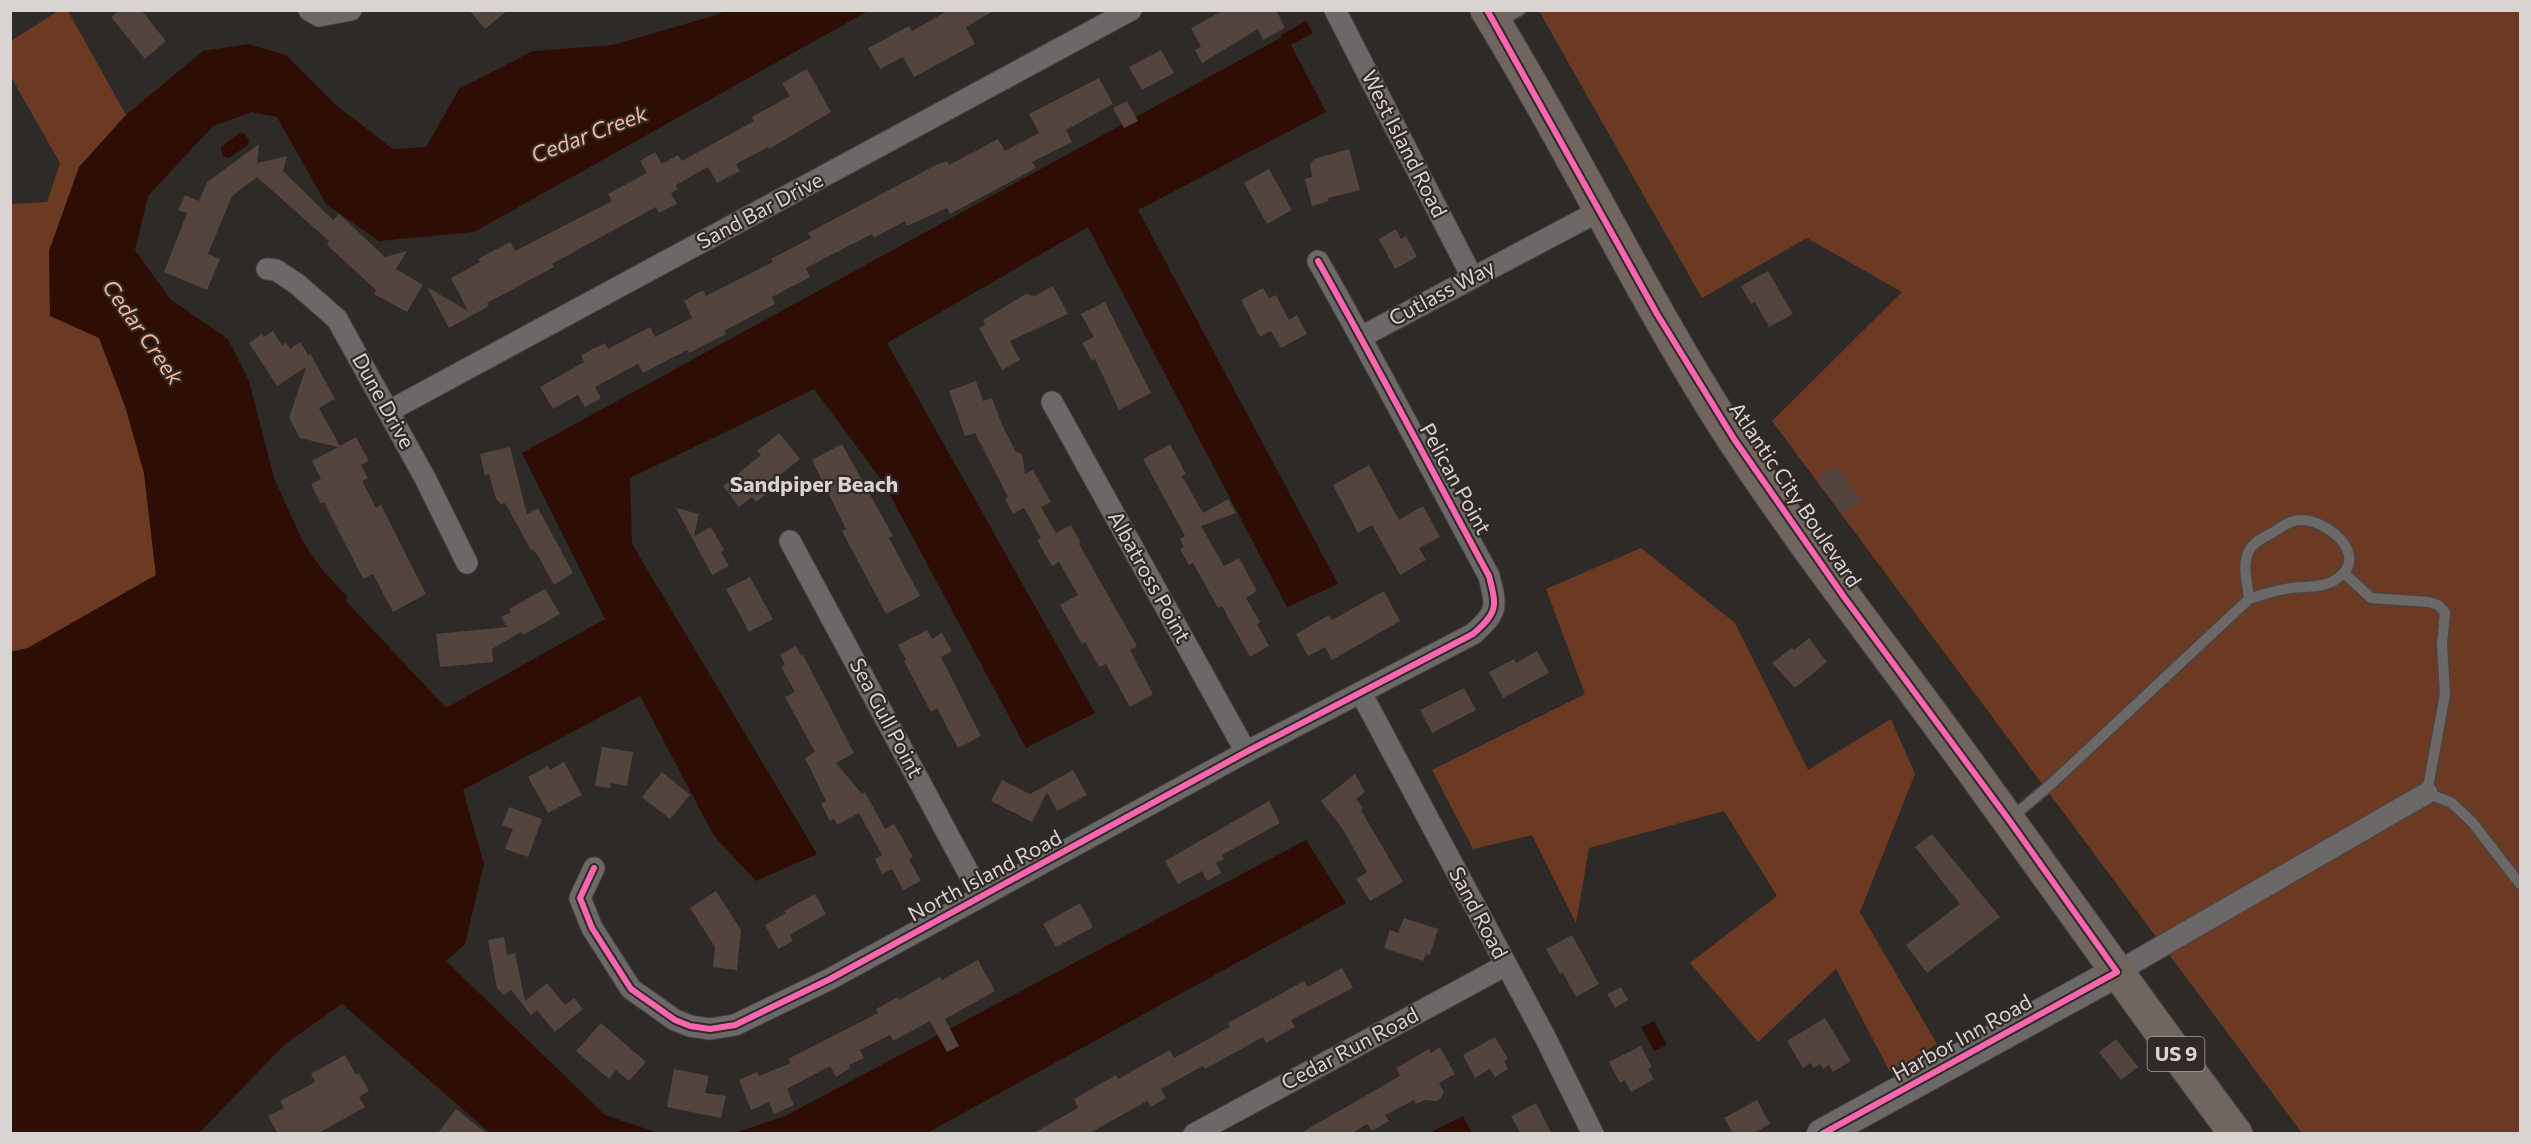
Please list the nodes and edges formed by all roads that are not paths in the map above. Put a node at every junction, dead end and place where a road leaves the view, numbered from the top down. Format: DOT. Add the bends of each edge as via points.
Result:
graph roads {
  1 [pos="309,10"];
  2 [pos="351,10"];
  3 [pos="1131,10"];
  4 [pos="1335,10"];
  5 [pos="1500,15"];
  6 [pos="1601,210"];
  7 [pos="1318,261"];
  8 [pos="267,269"];
  9 [pos="1472,277"];
  10 [pos="1361,337"];
  11 [pos="1052,402"];
  12 [pos="389,411"];
  13 [pos="790,540"];
  14 [pos="467,563"];
  15 [pos="2344,573"];
  16 [pos="2249,598"];
  17 [pos="1473,634"];
  18 [pos="1361,693"];
  19 [pos="1246,752"];
  20 [pos="2427,793"];
  21 [pos="2009,820"];
  22 [pos="594,868"];
  23 [pos="2520,884"];
  24 [pos="981,896"];
  25 [pos="1506,965"];
  26 [pos="2117,972"];
  27 [pos="2229,1131"];
  28 [pos="1194,1134"];
  29 [pos="1593,1134"];
  30 [pos="1822,1134"];
  1 -- 2 [label="street" via="320,16"];
  3 -- 12 [label="street, Sand Bar Drive"];
  4 -- 9 [label="street, West Island Road"];
  5 -- 6 [label="highway, Atlantic City Boulevard / US 9"];
  6 -- 9 [label="street, Cutlass Way"];
  6 -- 21 [label="highway, Atlantic City Boulevard / US 9" via="1657,314 1734,439 1844,597"];
  7 -- 10 [label="street"];
  8 -- 12 [label="street, Dune Drive" via="276,270 297,284 338,320"];
  9 -- 10 [label="street, Cutlass Way"];
  10 -- 17 [label="street, Pelican Point" via="1489,576 1496,602 1488,621"];
  11 -- 19 [label="street, Albatross Point"];
  12 -- 14 [label="street, Dune Drive"];
  13 -- 24 [label="street, Sea Gull Point"];
  15 -- 16 [label="lane" via="2330,583"];
  15 -- 16 [label="lane" via="2349,563 2345,544 2321,524 2298,520 2255,542 2248,552 2245,563"];
  15 -- 20 [label="lane" via="2372,598 2429,602 2445,612 2445,694"];
  16 -- 21 [label="lane"];
  17 -- 18 [label="street, North Island Road"];
  18 -- 19 [label="street, North Island Road"];
  18 -- 25 [label="street, Sand Road"];
  19 -- 24 [label="street, North Island Road"];
  20 -- 23 [label="lane" via="2452,803 2472,822"];
  20 -- 26 [label="street, Harbor Inn Road"];
  21 -- 26 [label="highway, Atlantic City Boulevard / US 9"];
  22 -- 24 [label="street, North Island Road" via="580,898 592,928 631,989 675,1020 710,1029 735,1025 830,979"];
  25 -- 28 [label="street, Cedar Run Road"];
  25 -- 29 [label="street, Sand Road"];
  26 -- 27 [label="highway, Atlantic City Boulevard / US 9"];
  26 -- 30 [label="main road, Harbor Inn Road"];
}
